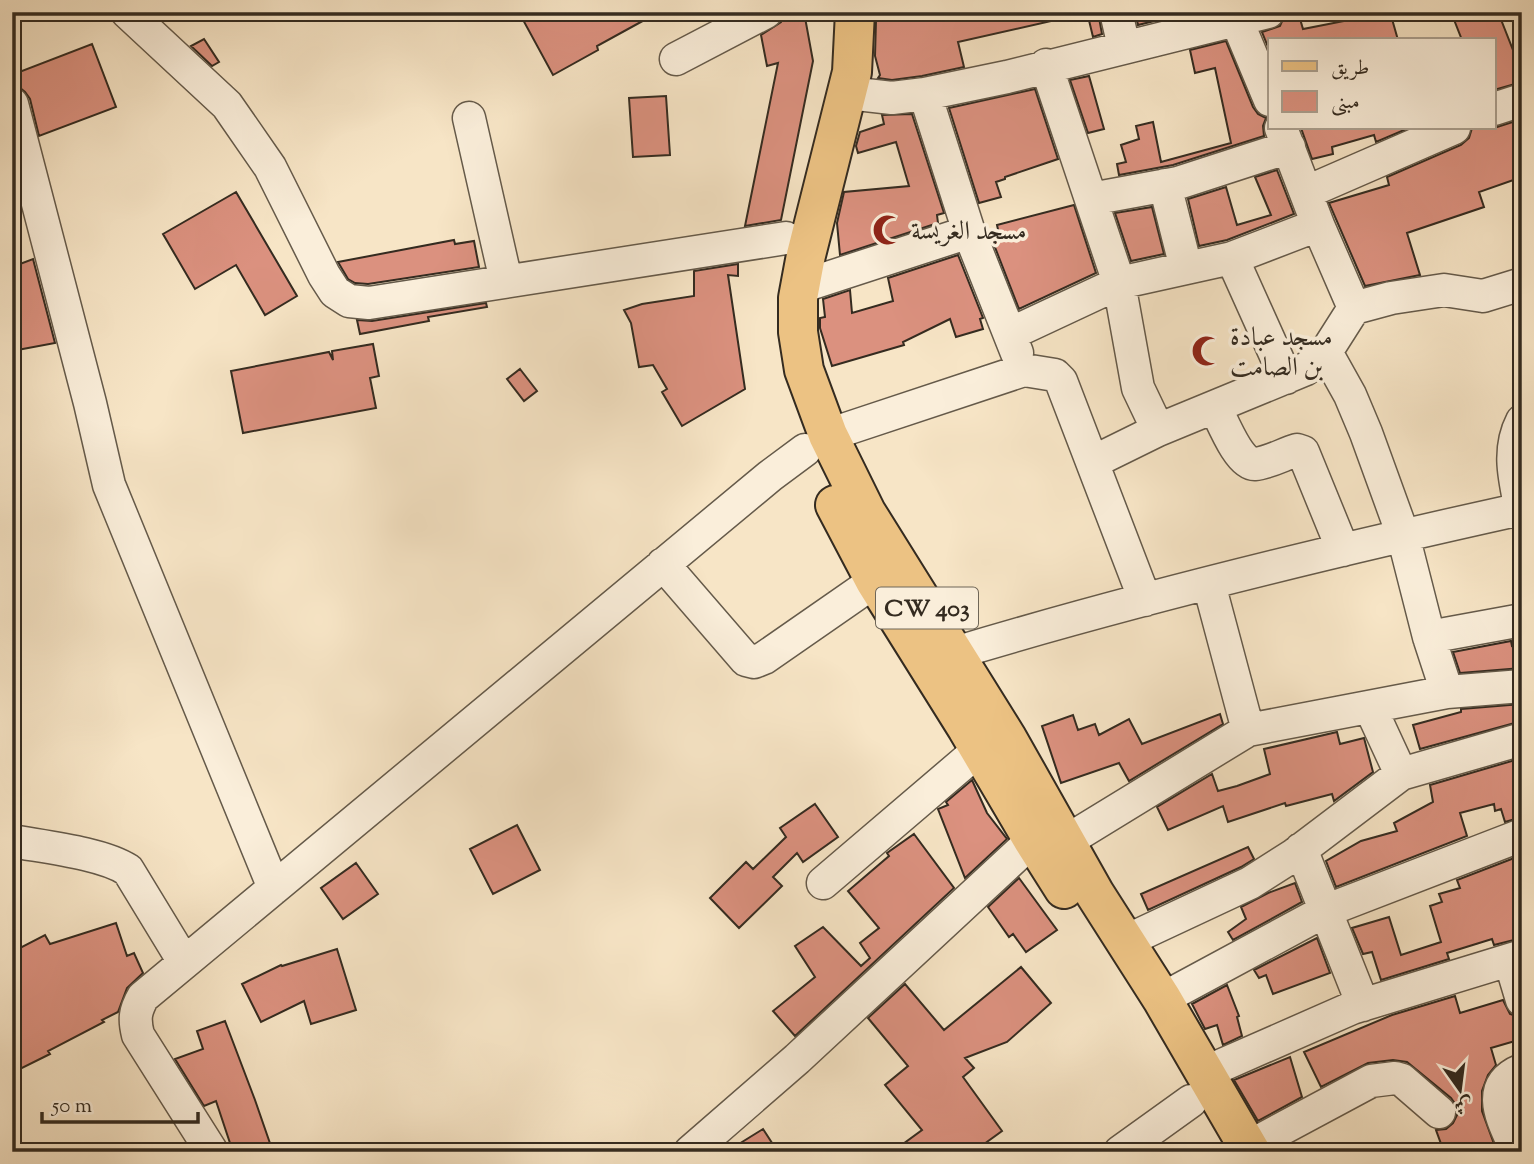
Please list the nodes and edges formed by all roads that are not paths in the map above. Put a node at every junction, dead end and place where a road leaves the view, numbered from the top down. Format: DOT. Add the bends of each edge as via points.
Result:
graph roads {
  1 [pos="127,12"];
  2 [pos="766,12"];
  3 [pos="835,12"];
  4 [pos="855,12"];
  5 [pos="1116,12"];
  6 [pos="1268,12"];
  7 [pos="1196,21"];
  8 [pos="1237,21"];
  9 [pos="1124,47"];
  10 [pos="676,59"];
  11 [pos="1046,65"];
  12 [pos="848,93"];
  13 [pos="925,94"];
  14 [pos="1268,95"];
  15 [pos="1522,100"];
  16 [pos="12,104"];
  17 [pos="1496,107"];
  18 [pos="469,118"];
  19 [pos="1449,130"];
  20 [pos="1285,138"];
  21 [pos="1165,186"];
  22 [pos="1307,192"];
  23 [pos="1091,199"];
  24 [pos="1318,225"];
  25 [pos="969,232"];
  26 [pos="786,238"];
  27 [pos="1232,258"];
  28 [pos="1185,268"];
  29 [pos="506,281"];
  30 [pos="1119,283"];
  31 [pos="1522,284"];
  32 [pos="800,287"];
  33 [pos="1354,308"];
  34 [pos="1010,334"];
  35 [pos="1326,352"];
  36 [pos="1024,370"];
  37 [pos="1286,378"];
  38 [pos="1215,407"];
  39 [pos="1522,421"];
  40 [pos="1158,430"];
  41 [pos="816,443"];
  42 [pos="1093,462"];
  43 [pos="1518,473"];
  44 [pos="1521,512"];
  45 [pos="1403,535"];
  46 [pos="1343,550"];
  47 [pos="663,564"];
  48 [pos="875,580"];
  49 [pos="1209,584"];
  50 [pos="1145,600"];
  51 [pos="1522,620"];
  52 [pos="1429,637"];
  53 [pos="955,653"];
  54 [pos="1522,686"];
  55 [pos="1447,692"];
  56 [pos="1370,707"];
  57 [pos="1248,730"];
  58 [pos="1522,739"];
  59 [pos="980,749"];
  60 [pos="1401,774"];
  61 [pos="1522,835"];
  62 [pos="12,841"];
  63 [pos="1049,841"];
  64 [pos="1301,849"];
  65 [pos="823,883"];
  66 [pos="274,888"];
  67 [pos="1325,911"];
  68 [pos="1126,941"];
  69 [pos="1516,958"];
  70 [pos="184,962"];
  71 [pos="1162,999"];
  72 [pos="1522,1000"];
  73 [pos="1363,1005"];
  74 [pos="1522,1070"];
  75 [pos="1198,1087"];
  76 [pos="1439,1112"];
  77 [pos="1240,1150"];
  78 [pos="212,1152"];
  79 [pos="690,1152"];
  80 [pos="1120,1152"];
  81 [pos="1517,1152"];
  1 -- 29 [label="street" via="228,104 270,167 335,292 349,301 369,303"];
  2 -- 10 [label="street"];
  3 -- 26 [label="main road, CW 403" via="824,90"];
  4 -- 12 [label="main road, CW 403"];
  5 -- 9 [label="street"];
  6 -- 8 [label="street"];
  7 -- 8 [label="street"];
  7 -- 9 [label="street"];
  8 -- 14 [label="street"];
  9 -- 11 [label="street"];
  11 -- 13 [label="street"];
  11 -- 23 [label="street"];
  12 -- 13 [label="street" via="892,98"];
  12 -- 32 [label="main road, CW 403"];
  13 -- 25 [label="street"];
  15 -- 17 [label="street"];
  16 -- 66 [label="street" via="109,485"];
  18 -- 29 [label="street"];
  19 -- 22 [label="street"];
  20 -- 21 [label="street"];
  20 -- 22 [label="street"];
  21 -- 23 [label="street"];
  21 -- 28 [label="street"];
  22 -- 24 [label="street"];
  23 -- 30 [label="street"];
  24 -- 27 [label="street"];
  24 -- 33 [label="street"];
  25 -- 32 [label="street"];
  25 -- 34 [label="street"];
  26 -- 29 [label="street"];
  26 -- 41 [label="main road, CW 403" via="777,337 784,377"];
  27 -- 28 [label="street"];
  27 -- 37 [label="street"];
  28 -- 30 [label="street"];
  30 -- 34 [label="street"];
  30 -- 40 [label="street" via="1138,388"];
  31 -- 33 [label="street" via="1483,296 1444,290"];
  32 -- 41 [label="main road, CW 403" via="799,332"];
  33 -- 35 [label="street"];
  34 -- 36 [label="street"];
  35 -- 37 [label="street"];
  35 -- 45 [label="street" via="1366,433"];
  36 -- 41 [label="street"];
  36 -- 42 [label="street" via="1055,375 1061,381"];
  37 -- 38 [label="street"];
  38 -- 40 [label="street"];
  38 -- 46 [label="street" via="1247,462 1303,452"];
  39 -- 43 [label="street" via="1513,450"];
  40 -- 42 [label="street"];
  41 -- 47 [label="street"];
  41 -- 48 [label="main road, CW 403"];
  41 -- 53 [label="main road, CW 403" via="866,512"];
  42 -- 50 [label="street"];
  43 -- 44 [label="street"];
  44 -- 45 [label="street"];
  45 -- 46 [label="street"];
  45 -- 52 [label="street"];
  46 -- 49 [label="street"];
  47 -- 48 [label="street" via="746,660 754,662"];
  47 -- 66 [label="street"];
  48 -- 59 [label="main road, CW 403"];
  49 -- 50 [label="street"];
  49 -- 57 [label="street"];
  50 -- 53 [label="street"];
  51 -- 52 [label="street"];
  52 -- 55 [label="street"];
  53 -- 63 [label="main road, CW 403"];
  54 -- 55 [label="street"];
  55 -- 56 [label="street"];
  56 -- 57 [label="street"];
  56 -- 60 [label="street"];
  57 -- 63 [label="street"];
  58 -- 60 [label="street"];
  59 -- 63 [label="main road, CW 403"];
  59 -- 65 [label="street"];
  60 -- 64 [label="street"];
  61 -- 67 [label="street"];
  62 -- 70 [label="street" via="102,859 128,870"];
  63 -- 68 [label="main road, CW 403" via="1095,894"];
  63 -- 75 [label="main road, CW 403" via="1098,942"];
  63 -- 79 [label="street"];
  64 -- 67 [label="street"];
  64 -- 68 [label="street" via="1250,883"];
  66 -- 70 [label="street"];
  67 -- 71 [label="street"];
  67 -- 73 [label="street"];
  68 -- 71 [label="main road, CW 403"];
  69 -- 72 [label="street"];
  69 -- 73 [label="street"];
  70 -- 78 [label="street" via="142,997 134,1020 138,1035"];
  71 -- 75 [label="main road, CW 403"];
  73 -- 75 [label="street"];
  74 -- 81 [label="street" via="1501,1085 1497,1096"];
  75 -- 77 [label="main road, CW 403"];
  75 -- 80 [label="street"];
  76 -- 77 [label="street" via="1402,1080 1385,1078 1371,1081"];
}
